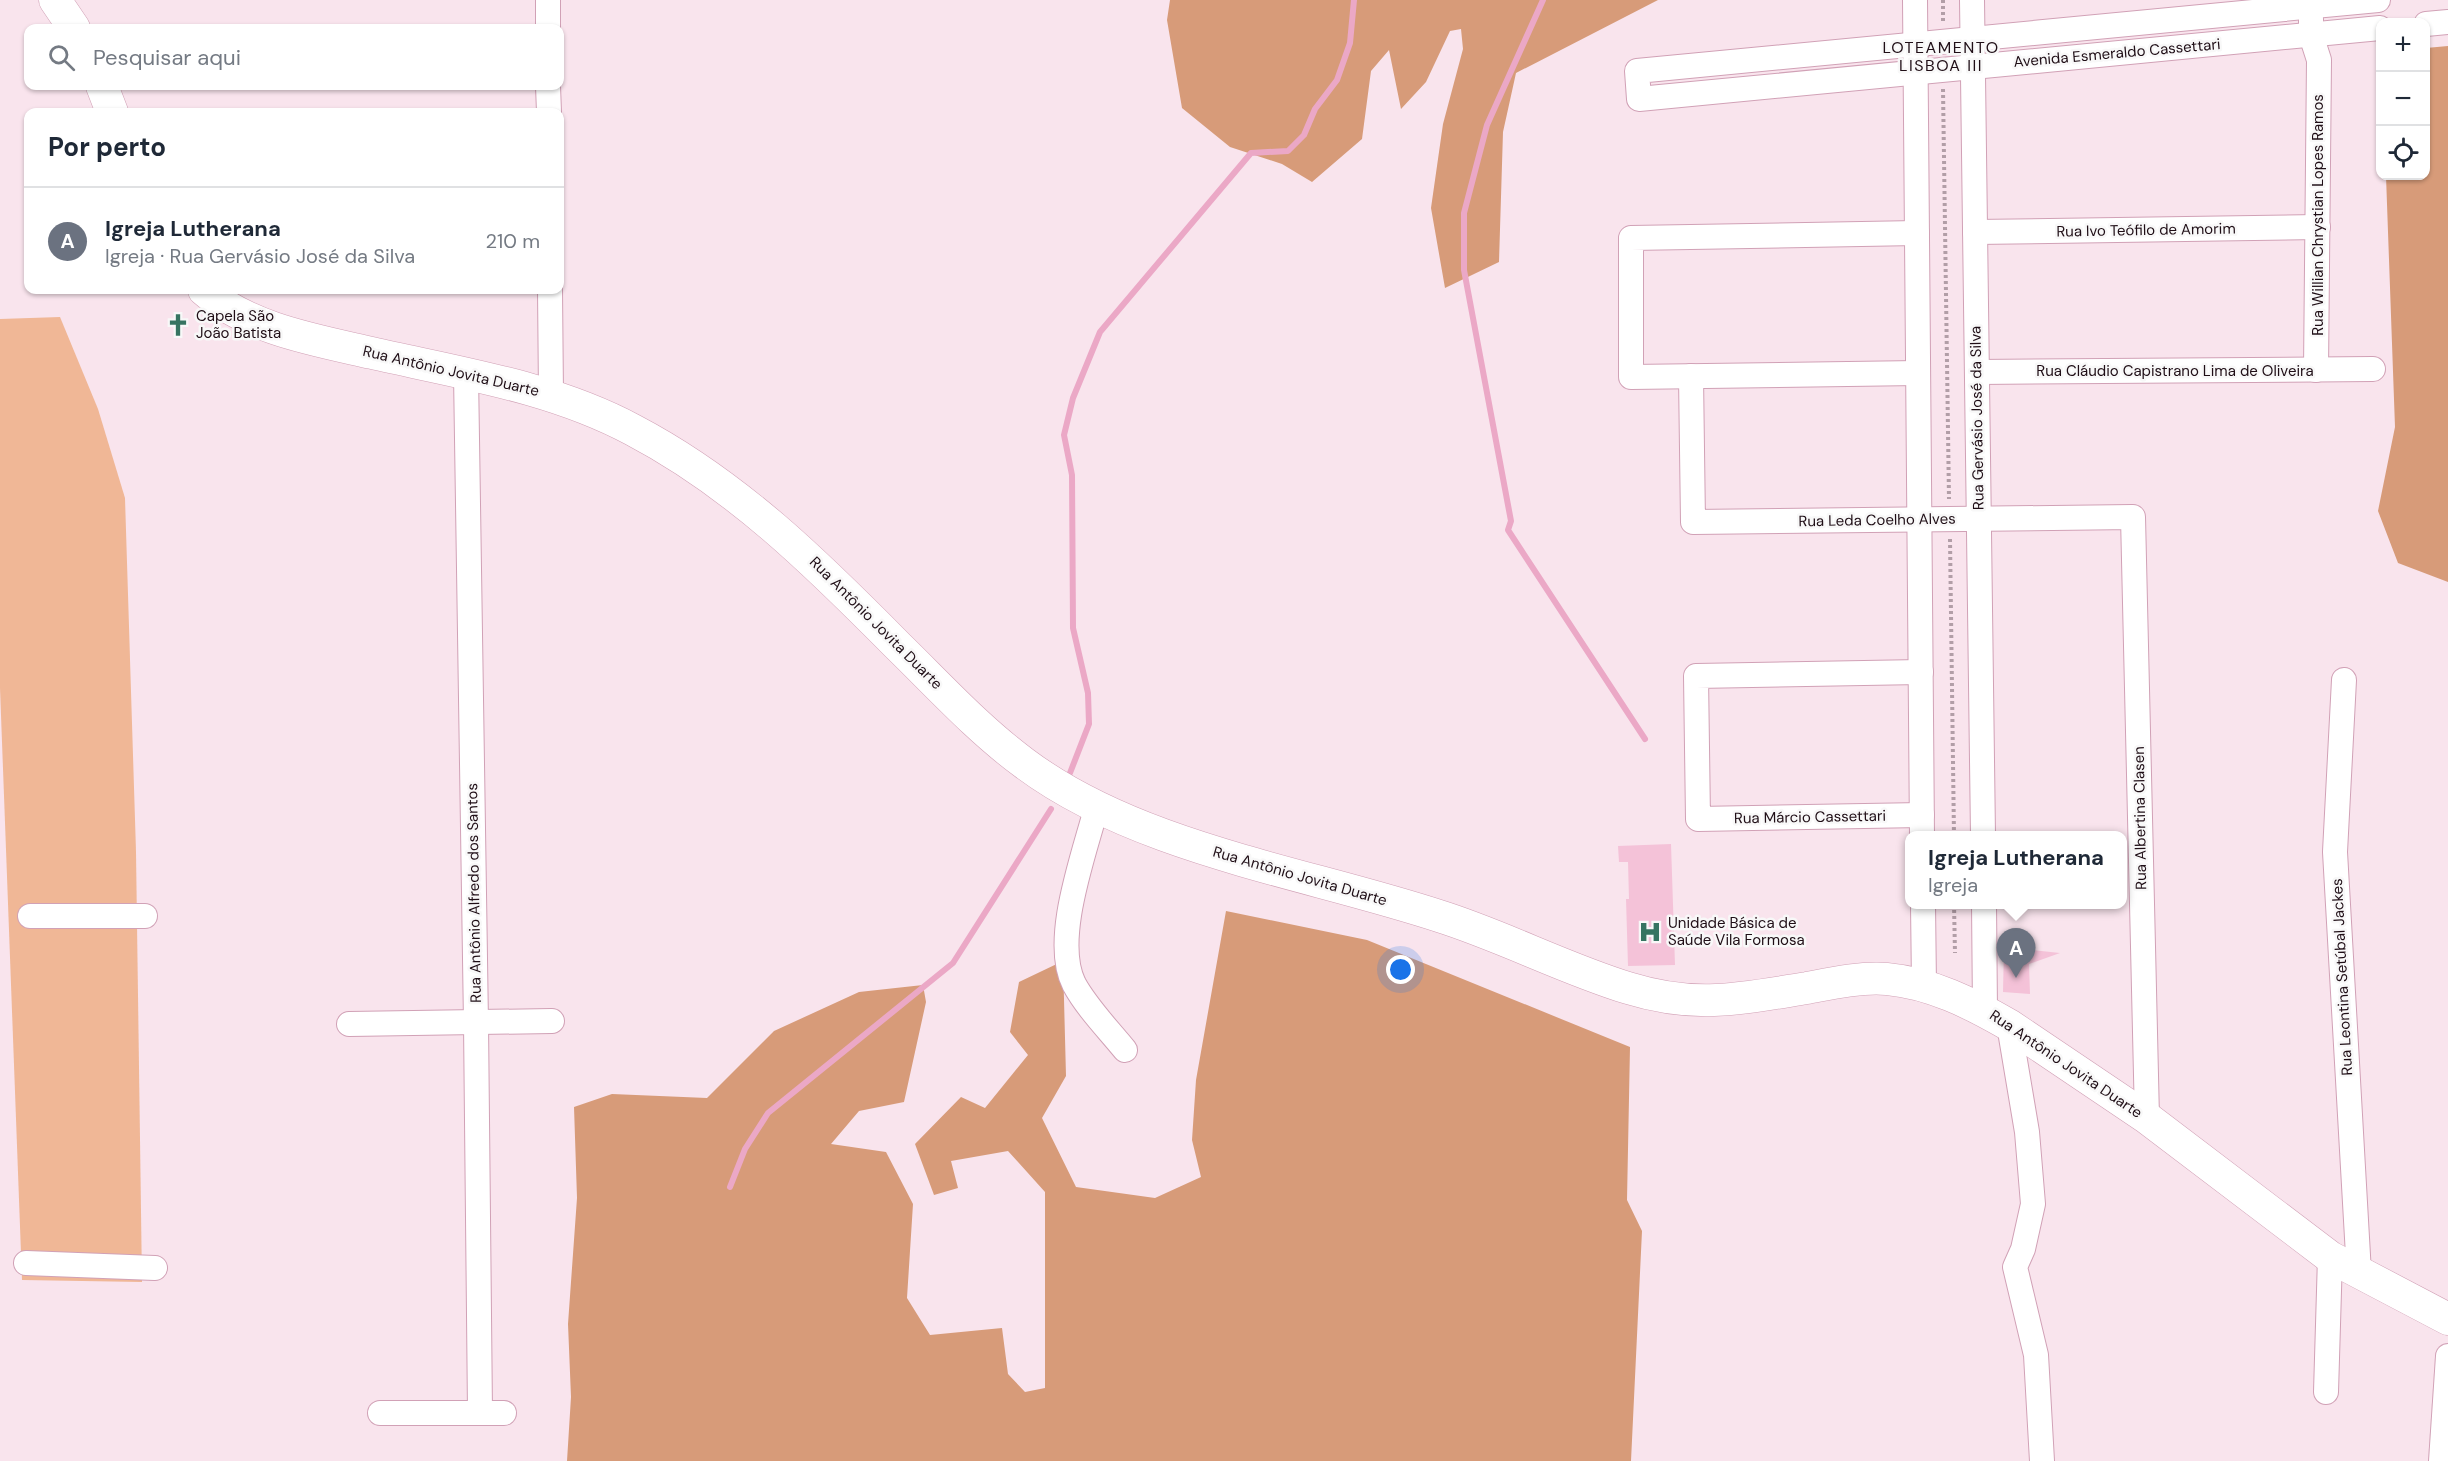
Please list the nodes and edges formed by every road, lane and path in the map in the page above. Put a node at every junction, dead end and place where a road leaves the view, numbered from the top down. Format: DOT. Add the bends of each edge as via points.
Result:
graph roads {
  1 [pos="55,0"];
  2 [pos="548,0"];
  3 [pos="1915,0"];
  4 [pos="1942,0"];
  5 [pos="1972,0"];
  6 [pos="2378,0"];
  7 [pos="2323,3"];
  8 [pos="2448,22"];
  9 [pos="71,24"];
  10 [pos="548,24"];
  11 [pos="2430,24"];
  12 [pos="2376,28"];
  13 [pos="2335,33"];
  14 [pos="2311,35"];
  15 [pos="1972,39"];
  16 [pos="1943,42"];
  17 [pos="1916,45"];
  18 [pos="2319,60"];
  19 [pos="1972,67"];
  20 [pos="1943,70"];
  21 [pos="1916,73"];
  22 [pos="104,90"];
  23 [pos="548,90"];
  24 [pos="110,108"];
  25 [pos="549,108"];
  26 [pos="2318,227"];
  27 [pos="1975,232"];
  28 [pos="1917,233"];
  29 [pos="209,294"];
  30 [pos="550,294"];
  31 [pos="2373,369"];
  32 [pos="2316,370"];
  33 [pos="1977,372"];
  34 [pos="1918,373"];
  35 [pos="466,374"];
  36 [pos="1691,376"];
  37 [pos="551,395"];
  38 [pos="2133,517"];
  39 [pos="1949,519"];
  40 [pos="1979,519"];
  41 [pos="1920,520"];
  42 [pos="1921,672"];
  43 [pos="2344,680"];
  44 [pos="1096,809"];
  45 [pos="1922,825"];
  46 [pos="1954,831"];
  47 [pos="1983,831"];
  48 [pos="1923,909"];
  49 [pos="1954,909"];
  50 [pos="1985,909"];
  51 [pos="30,916"];
  52 [pos="145,916"];
  53 [pos="1955,953"];
  54 [pos="1924,986"];
  55 [pos="1997,1018"];
  56 [pos="552,1021"];
  57 [pos="476,1023"];
  58 [pos="349,1024"];
  59 [pos="1125,1050"];
  60 [pos="2147,1118"];
  61 [pos="2330,1257"];
  62 [pos="27,1263"];
  63 [pos="155,1268"];
  64 [pos="2359,1273"];
  65 [pos="2448,1319"];
  66 [pos="2448,1356"];
  67 [pos="2326,1392"];
  68 [pos="480,1412"];
  69 [pos="380,1413"];
  70 [pos="504,1413"];
  71 [pos="2042,1461"];
  72 [pos="2441,1461"];
  1 -- 9 [label="main road"];
  2 -- 10 [label="street"];
  3 -- 17 [label="street"];
  4 -- 16 [label="path"];
  5 -- 15 [label="street, Rua Gervásio José da Silva"];
  6 -- 7 [label="street, Avenida Esmeraldo Cassettari"];
  7 -- 13 [label="street"];
  7 -- 14 [label="street, Rua Willian Chrystian Lopes Ramos"];
  7 -- 15 [label="street, Avenida Esmeraldo Cassettari"];
  8 -- 11 [label="street"];
  12 -- 13 [label="street, Avenida Esmeraldo Cassettari"];
  13 -- 14 [label="street, Avenida Esmeraldo Cassettari"];
  13 -- 18 [label="street"];
  14 -- 18 [label="street, Rua Willian Chrystian Lopes Ramos"];
  14 -- 19 [label="street, Avenida Esmeraldo Cassettari"];
  15 -- 16 [label="street, Avenida Esmeraldo Cassettari"];
  15 -- 19 [label="street, Rua Gervásio José da Silva"];
  16 -- 17 [label="street, Avenida Esmeraldo Cassettari"];
  17 -- 21 [label="street"];
  17 -- 21 [label="street, Avenida Esmeraldo Cassettari" via="1637,71 1639,99"];
  18 -- 26 [label="street, Rua Willian Chrystian Lopes Ramos"];
  19 -- 20 [label="street, Avenida Esmeraldo Cassettari"];
  19 -- 27 [label="street, Rua Gervásio José da Silva"];
  20 -- 21 [label="street, Avenida Esmeraldo Cassettari"];
  20 -- 39 [label="path"];
  21 -- 28 [label="street"];
  22 -- 24 [label="main road"];
  23 -- 25 [label="street"];
  26 -- 27 [label="street, Rua Ivo Teófilo de Amorim"];
  26 -- 32 [label="street, Rua Willian Chrystian Lopes Ramos"];
  27 -- 33 [label="street, Rua Gervásio José da Silva"];
  28 -- 34 [label="street"];
  28 -- 36 [label="street" via="1631,238 1631,377"];
  29 -- 35 [label="main road, Rua Antônio Jovita Duarte" via="221,304 287,332"];
  30 -- 37 [label="street"];
  31 -- 32 [label="street, Rua Cláudio Capistrano Lima de Oliveira"];
  32 -- 33 [label="street, Rua Cláudio Capistrano Lima de Oliveira"];
  33 -- 40 [label="street, Rua Gervásio José da Silva"];
  34 -- 36 [label="street"];
  34 -- 41 [label="street"];
  35 -- 37 [label="main road, Rua Antônio Jovita Duarte"];
  35 -- 57 [label="street, Rua Antônio Alfredo dos Santos"];
  36 -- 41 [label="street, Rua Leda Coelho Alves" via="1693,522"];
  37 -- 44 [label="main road, Rua Antônio Jovita Duarte" via="632,429 753,509 821,568 982,728 1022,762"];
  38 -- 40 [label="street, Rua Leda Coelho Alves"];
  38 -- 60 [label="street, Rua Albertina Clasen"];
  39 -- 40 [label="street, Rua Leda Coelho Alves"];
  39 -- 41 [label="street, Rua Leda Coelho Alves"];
  39 -- 46 [label="path"];
  40 -- 47 [label="street, Rua Gervásio José da Silva"];
  41 -- 42 [label="street"];
  42 -- 45 [label="street"];
  42 -- 45 [label="street, Rua Márcio Cassettari" via="1696,676 1698,819"];
  43 -- 64 [label="street, Rua Leontina Setúbal Jackes" via="2335,852"];
  44 -- 54 [label="main road, Rua Antônio Jovita Duarte" via="1205,848 1437,915 1607,981 1675,1000 1713,1002 1849,980 1882,979"];
  44 -- 59 [label="street" via="1066,927 1067,954 1074,983"];
  48 -- 54 [label="street"];
  49 -- 53 [label="path"];
  50 -- 55 [label="street"];
  51 -- 52 [label="street"];
  54 -- 55 [label="main road, Rua Antônio Jovita Duarte"];
  55 -- 60 [label="main road, Rua Antônio Jovita Duarte"];
  55 -- 71 [label="street" via="2027,1132 2033,1204 2024,1249 2016,1267 2036,1355"];
  56 -- 57 [label="street"];
  57 -- 58 [label="street"];
  57 -- 68 [label="street, Rua Antônio Alfredo dos Santos"];
  60 -- 61 [label="main road, Rua Antônio Jovita Duarte"];
  61 -- 64 [label="main road, Rua Antônio Jovita Duarte"];
  61 -- 67 [label="street"];
  62 -- 63 [label="street"];
  64 -- 65 [label="main road, Rua Antônio Jovita Duarte"];
  66 -- 72 [label="street"];
  68 -- 69 [label="street"];
  68 -- 70 [label="street"];
}
